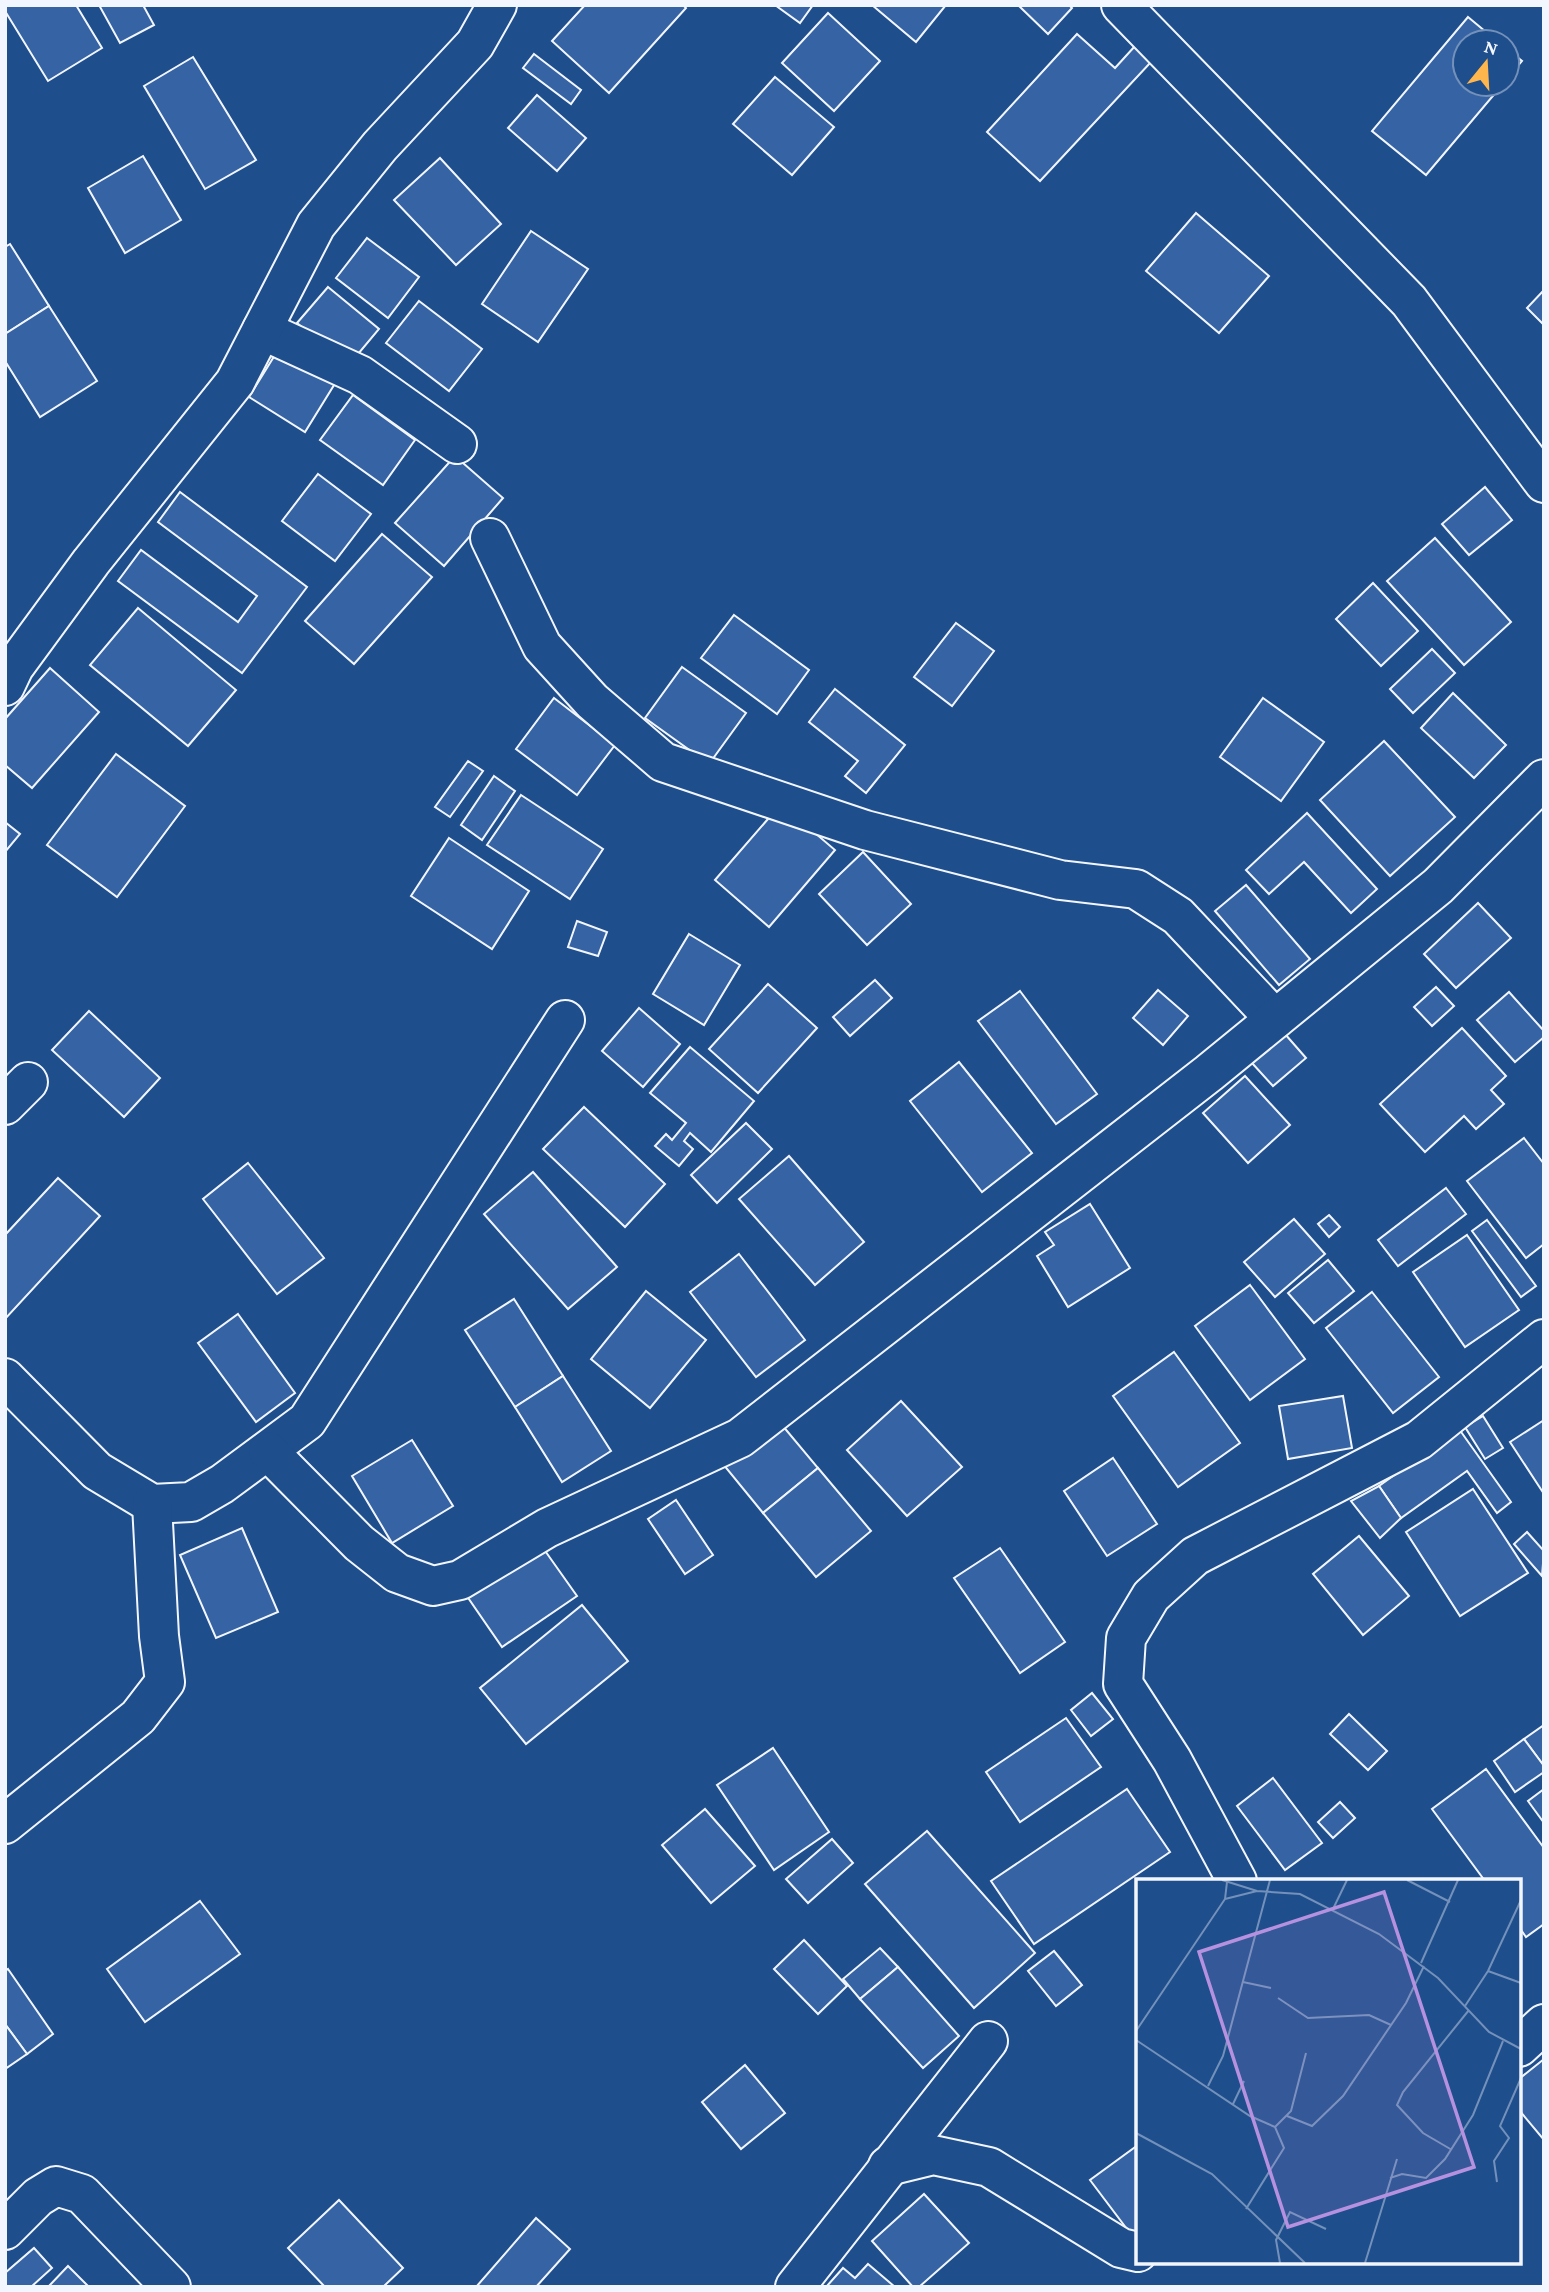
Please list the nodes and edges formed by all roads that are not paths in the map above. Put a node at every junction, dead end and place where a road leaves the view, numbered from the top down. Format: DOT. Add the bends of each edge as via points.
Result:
graph roads {
  1 [pos="497,5"];
  2 [pos="1121,5"];
  3 [pos="262,330"];
  4 [pos="457,444"];
  5 [pos="1544,483"];
  6 [pos="491,537"];
  7 [pos="5,686"];
  8 [pos="1544,779"];
  9 [pos="565,1020"];
  10 [pos="1275,1020"];
  11 [pos="1544,1339"];
  12 [pos="5,1378"];
  13 [pos="268,1451"];
  14 [pos="152,1504"];
  15 [pos="5,1824"];
  16 [pos="1236,1879"];
  17 [pos="1544,2024"];
  18 [pos="988,2041"];
  19 [pos="1521,2046"];
  20 [pos="888,2166"];
  21 [pos="5,2230"];
  22 [pos="1136,2252"];
  23 [pos="171,2287"];
  24 [pos="795,2287"];
  1 -- 3 [label="street" via="475,44 380,146 316,225"];
  2 -- 5 [label="street" via="1409,302"];
  3 -- 4 [label="street" via="360,375"];
  3 -- 7 [label="street" via="235,382 91,562"];
  6 -- 10 [label="street" via="542,646 592,701 663,762 865,830 1060,880 1136,888 1178,915"];
  8 -- 10 [label="street" via="1438,886"];
  9 -- 13 [label="street" via="307,1421"];
  10 -- 13 [label="street" via="740,1438 547,1528 460,1580 433,1586 397,1573 359,1543"];
  11 -- 16 [label="street" via="1419,1440 1195,1556 1151,1595 1126,1638 1123,1684 1172,1760"];
  12 -- 14 [label="street" via="97,1471"];
  13 -- 14 [label="street" via="191,1502"];
  14 -- 15 [label="street" via="165,1682 138,1717"];
  17 -- 19 [label="street"];
  18 -- 20 [label="street"];
  20 -- 22 [label="street" via="933,2155 989,2167 1121,2248"];
  20 -- 24 [label="street"];
  21 -- 23 [label="street" via="56,2186 82,2194"];
}
